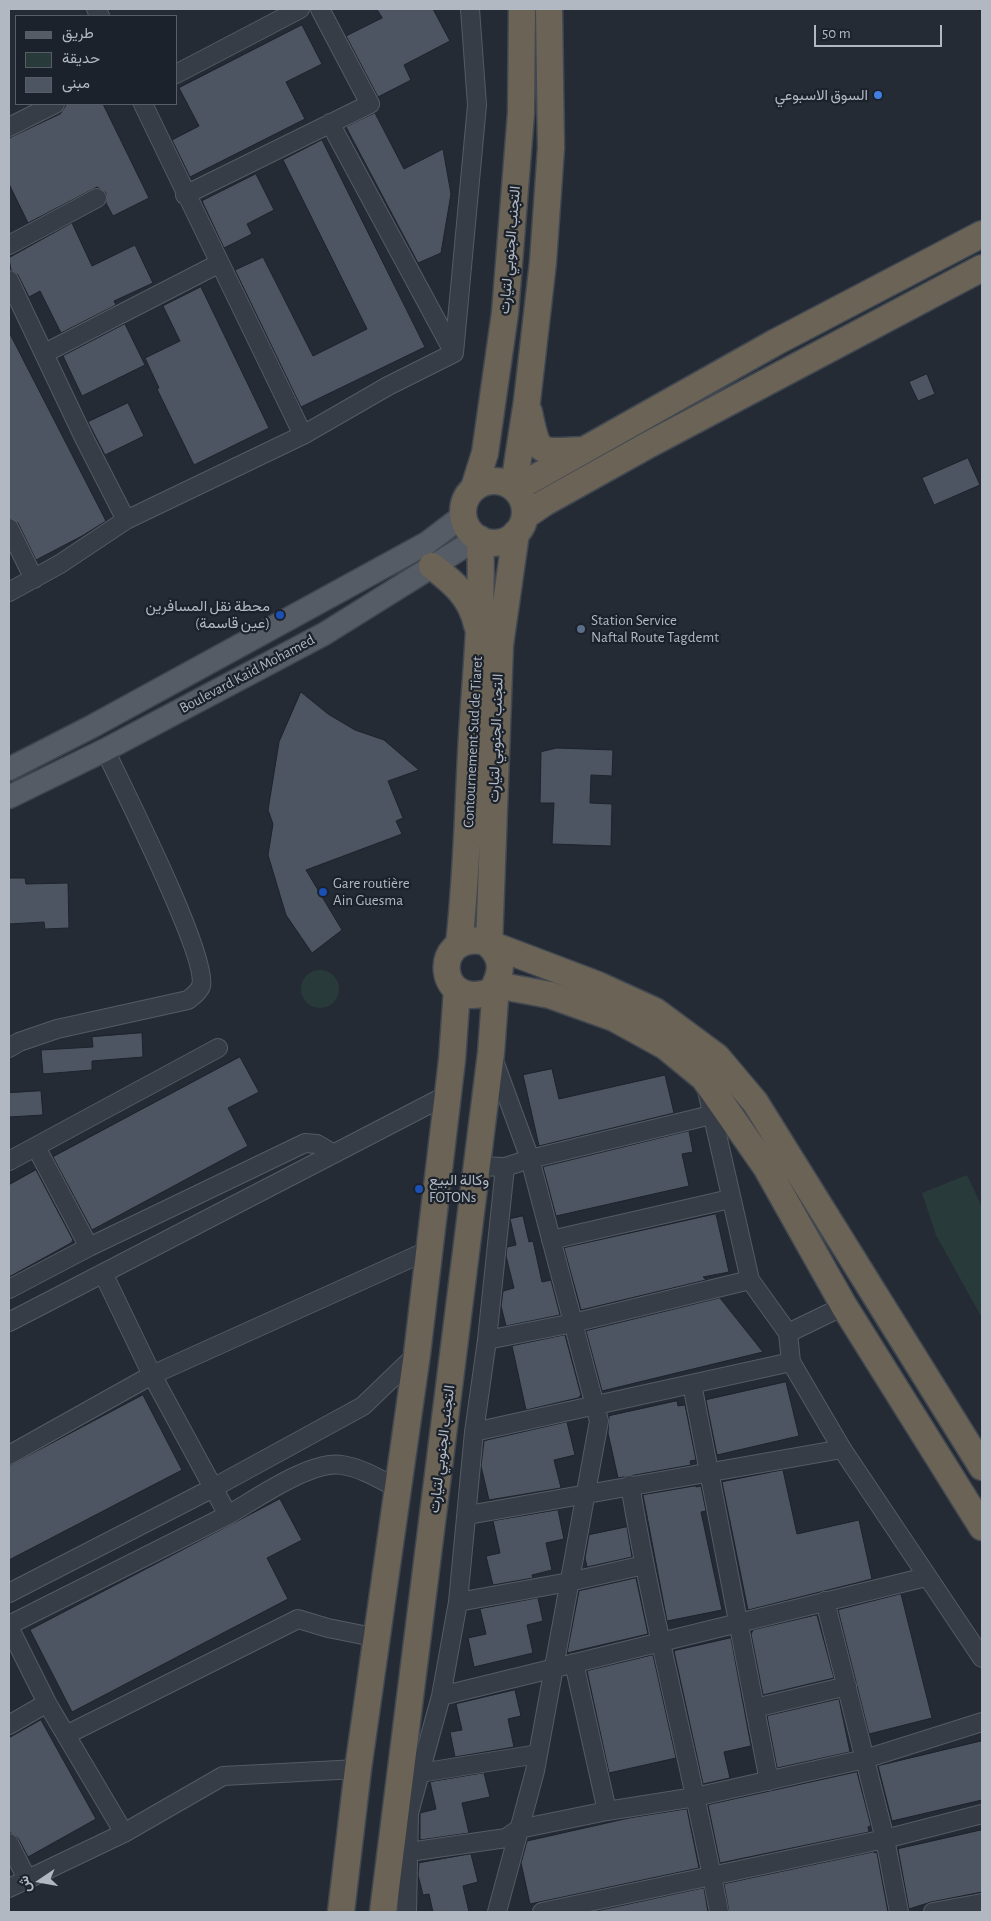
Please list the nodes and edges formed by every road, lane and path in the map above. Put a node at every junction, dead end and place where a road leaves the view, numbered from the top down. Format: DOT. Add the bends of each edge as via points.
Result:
graph roads {
  1 [pos="300,9"];
  2 [pos="320,9"];
  3 [pos="470,9"];
  4 [pos="522,9"];
  5 [pos="549,9"];
  6 [pos="178,73"];
  7 [pos="53,105"];
  8 [pos="143,105"];
  9 [pos="330,123"];
  10 [pos="9,126"];
  11 [pos="185,195"];
  12 [pos="97,198"];
  13 [pos="982,234"];
  14 [pos="9,245"];
  15 [pos="218,264"];
  16 [pos="982,268"];
  17 [pos="9,280"];
  18 [pos="45,353"];
  19 [pos="454,353"];
  20 [pos="526,401"];
  21 [pos="302,436"];
  22 [pos="585,450"];
  23 [pos="474,488"];
  24 [pos="514,488"];
  25 [pos="464,516"];
  26 [pos="126,520"];
  27 [pos="521,525"];
  28 [pos="9,528"];
  29 [pos="479,539"];
  30 [pos="432,566"];
  31 [pos="34,579"];
  32 [pos="9,592"];
  33 [pos="479,631"];
  34 [pos="105,750"];
  35 [pos="9,768"];
  36 [pos="9,797"];
  37 [pos="459,944"];
  38 [pos="488,945"];
  39 [pos="496,985"];
  40 [pos="457,990"];
  41 [pos="9,1048"];
  42 [pos="218,1048"];
  43 [pos="491,1053"];
  44 [pos="704,1078"];
  45 [pos="447,1095"];
  46 [pos="711,1115"];
  47 [pos="36,1147"];
  48 [pos="334,1154"];
  49 [pos="530,1159"];
  50 [pos="9,1161"];
  51 [pos="476,1166"];
  52 [pos="505,1167"];
  53 [pos="730,1199"];
  54 [pos="551,1240"];
  55 [pos="89,1246"];
  56 [pos="429,1250"];
  57 [pos="103,1273"];
  58 [pos="750,1280"];
  59 [pos="9,1289"];
  60 [pos="844,1306"];
  61 [pos="9,1322"];
  62 [pos="573,1323"];
  63 [pos="788,1333"];
  64 [pos="487,1340"];
  65 [pos="417,1354"];
  66 [pos="791,1362"];
  67 [pos="152,1375"];
  68 [pos="692,1384"];
  69 [pos="595,1406"];
  70 [pos="474,1432"];
  71 [pos="842,1449"];
  72 [pos="9,1455"];
  73 [pos="982,1467"];
  74 [pos="708,1471"];
  75 [pos="630,1486"];
  76 [pos="213,1488"];
  77 [pos="399,1488"];
  78 [pos="585,1494"];
  79 [pos="228,1515"];
  80 [pos="468,1515"];
  81 [pos="982,1527"];
  82 [pos="644,1565"];
  83 [pos="926,1576"];
  84 [pos="569,1582"];
  85 [pos="9,1593"];
  86 [pos="458,1602"];
  87 [pos="825,1602"];
  88 [pos="739,1623"];
  89 [pos="9,1626"];
  90 [pos="378,1638"];
  91 [pos="663,1642"];
  92 [pos="982,1658"];
  93 [pos="574,1663"];
  94 [pos="554,1669"];
  95 [pos="847,1686"];
  96 [pos="440,1696"];
  97 [pos="47,1703"];
  98 [pos="755,1708"];
  99 [pos="982,1722"];
  100 [pos="9,1724"];
  101 [pos="66,1735"];
  102 [pos="538,1754"];
  103 [pos="865,1759"];
  104 [pos="358,1770"];
  105 [pos="420,1773"];
  106 [pos="769,1781"];
  107 [pos="695,1797"];
  108 [pos="607,1811"];
  109 [pos="982,1814"];
  110 [pos="519,1828"];
  111 [pos="124,1832"];
  112 [pos="885,1839"];
  113 [pos="9,1843"];
  114 [pos="409,1852"];
  115 [pos="712,1877"];
  116 [pos="28,1879"];
  117 [pos="9,1888"];
  118 [pos="982,1905"];
  119 [pos="341,1912"];
  120 [pos="383,1912"];
  121 [pos="407,1912"];
  122 [pos="496,1912"];
  123 [pos="542,1912"];
  124 [pos="719,1912"];
  125 [pos="898,1912"];
  126 [pos="933,1912"];
  1 -- 6 [label="street"];
  2 -- 9 [label="street" via="370,104"];
  3 -- 19 [label="street" via="477,105"];
  4 -- 23 [label="highway, التجنب الجنوبي لتيارت" via="520,113 505,313 485,452"];
  5 -- 20 [label="highway" via="551,148 543,262"];
  7 -- 10 [label="street"];
  8 -- 11 [label="street"];
  9 -- 11 [label="street"];
  9 -- 19 [label="street"];
  11 -- 15 [label="street"];
  12 -- 14 [label="street"];
  13 -- 22 [label="highway" via="776,342"];
  15 -- 18 [label="street"];
  15 -- 21 [label="street"];
  16 -- 27 [label="highway" via="648,444 544,503"];
  17 -- 18 [label="street"];
  18 -- 26 [label="street"];
  19 -- 21 [label="street" via="388,386"];
  20 -- 22 [label="highway" via="534,440 539,447 549,452"];
  20 -- 24 [label="highway"];
  21 -- 26 [label="street"];
  22 -- 24 [label="highway"];
  23 -- 24 [label="highway" via="497,481"];
  23 -- 25 [label="highway" via="465,501"];
  24 -- 27 [label="highway" via="525,506"];
  25 -- 29 [label="highway" via="468,528"];
  25 -- 35 [label="main road, Boulevard Kaid Mohamed" via="427,543 91,727"];
  26 -- 31 [label="street"];
  27 -- 29 [label="highway" via="503,541"];
  27 -- 38 [label="highway, التجنب الجنوبي لتيارت" via="507,588 498,683"];
  28 -- 31 [label="street"];
  29 -- 30 [label="main road, Boulevard Kaid Mohamed"];
  29 -- 33 [label="highway, Contournement Sud de Tiaret" via="482,593"];
  30 -- 33 [label="highway" via="462,591 470,603"];
  30 -- 34 [label="main road, Boulevard Kaid Mohamed" via="324,634"];
  31 -- 32 [label="street"];
  33 -- 37 [label="highway, Contournement Sud de Tiaret" via="467,874"];
  34 -- 36 [label="main road, Boulevard Kaid Mohamed"];
  34 -- 41 [label="street" via="170,889 198,959 201,986 188,1000 58,1030"];
  37 -- 38 [label="highway" via="474,940"];
  37 -- 40 [label="highway" via="448,957 446,966 450,984"];
  38 -- 39 [label="highway" via="500,959"];
  38 -- 73 [label="highway" via="598,985 655,1010 717,1057 754,1102"];
  39 -- 40 [label="highway" via="492,991 482,995 464,995"];
  39 -- 43 [label="highway, التجنب الجنوبي لتيارت"];
  39 -- 44 [label="highway" via="550,995 614,1018 665,1046"];
  40 -- 45 [label="highway"];
  42 -- 47 [label="street"];
  43 -- 49 [label="street"];
  43 -- 51 [label="highway, التجنب الجنوبي لتيارت"];
  44 -- 46 [label="street"];
  44 -- 60 [label="highway" via="766,1167"];
  45 -- 48 [label="street"];
  45 -- 56 [label="highway"];
  46 -- 49 [label="street"];
  46 -- 53 [label="street"];
  47 -- 50 [label="street"];
  47 -- 55 [label="street"];
  48 -- 55 [label="street" via="317,1144 305,1143"];
  48 -- 57 [label="street"];
  49 -- 52 [label="street"];
  49 -- 54 [label="street"];
  51 -- 52 [label="street"];
  51 -- 120 [label="highway, التجنب الجنوبي لتيارت"];
  52 -- 64 [label="street"];
  53 -- 54 [label="street"];
  53 -- 58 [label="street"];
  54 -- 62 [label="street"];
  55 -- 59 [label="street"];
  56 -- 65 [label="highway"];
  56 -- 67 [label="street"];
  57 -- 61 [label="street"];
  57 -- 67 [label="street"];
  58 -- 62 [label="street"];
  58 -- 63 [label="street"];
  60 -- 63 [label="street"];
  60 -- 81 [label="highway"];
  62 -- 64 [label="street"];
  62 -- 69 [label="street"];
  63 -- 66 [label="street"];
  64 -- 70 [label="street"];
  65 -- 76 [label="street" via="363,1406"];
  65 -- 77 [label="highway"];
  66 -- 68 [label="street"];
  66 -- 71 [label="street"];
  67 -- 72 [label="street"];
  67 -- 76 [label="street"];
  68 -- 69 [label="street"];
  68 -- 74 [label="street"];
  69 -- 70 [label="street"];
  69 -- 78 [label="street" via="599,1420"];
  70 -- 80 [label="street"];
  71 -- 74 [label="street"];
  71 -- 83 [label="street"];
  74 -- 75 [label="street"];
  74 -- 88 [label="street"];
  75 -- 78 [label="street"];
  75 -- 82 [label="street"];
  76 -- 79 [label="street"];
  76 -- 85 [label="street"];
  77 -- 79 [label="street" via="354,1468 330,1464 309,1470"];
  77 -- 90 [label="highway"];
  78 -- 80 [label="street"];
  78 -- 84 [label="street"];
  79 -- 89 [label="street"];
  80 -- 86 [label="street"];
  82 -- 84 [label="street"];
  82 -- 91 [label="street"];
  83 -- 87 [label="street"];
  83 -- 92 [label="street"];
  84 -- 86 [label="street"];
  84 -- 94 [label="street"];
  86 -- 96 [label="street"];
  87 -- 88 [label="street"];
  87 -- 95 [label="street"];
  88 -- 91 [label="street"];
  88 -- 98 [label="street"];
  89 -- 97 [label="street"];
  90 -- 101 [label="street" via="298,1618"];
  90 -- 104 [label="highway"];
  91 -- 93 [label="street"];
  91 -- 107 [label="street"];
  93 -- 94 [label="street"];
  93 -- 108 [label="street"];
  94 -- 96 [label="street"];
  94 -- 102 [label="street"];
  95 -- 98 [label="street"];
  95 -- 103 [label="street"];
  96 -- 105 [label="street"];
  97 -- 100 [label="street"];
  97 -- 101 [label="street"];
  98 -- 106 [label="street"];
  99 -- 103 [label="street"];
  101 -- 111 [label="street"];
  102 -- 105 [label="street"];
  102 -- 110 [label="street"];
  103 -- 106 [label="street"];
  103 -- 112 [label="street"];
  104 -- 111 [label="street" via="223,1776"];
  104 -- 119 [label="highway"];
  105 -- 114 [label="street" via="409,1813"];
  106 -- 107 [label="street"];
  107 -- 108 [label="street"];
  107 -- 115 [label="street"];
  108 -- 110 [label="street"];
  109 -- 112 [label="street"];
  110 -- 114 [label="street" via="506,1838"];
  110 -- 122 [label="street"];
  111 -- 116 [label="street"];
  112 -- 115 [label="street"];
  112 -- 125 [label="street"];
  113 -- 116 [label="street"];
  114 -- 121 [label="street"];
  115 -- 123 [label="street"];
  115 -- 124 [label="street"];
  116 -- 117 [label="street"];
  118 -- 126 [label="street"];
}
